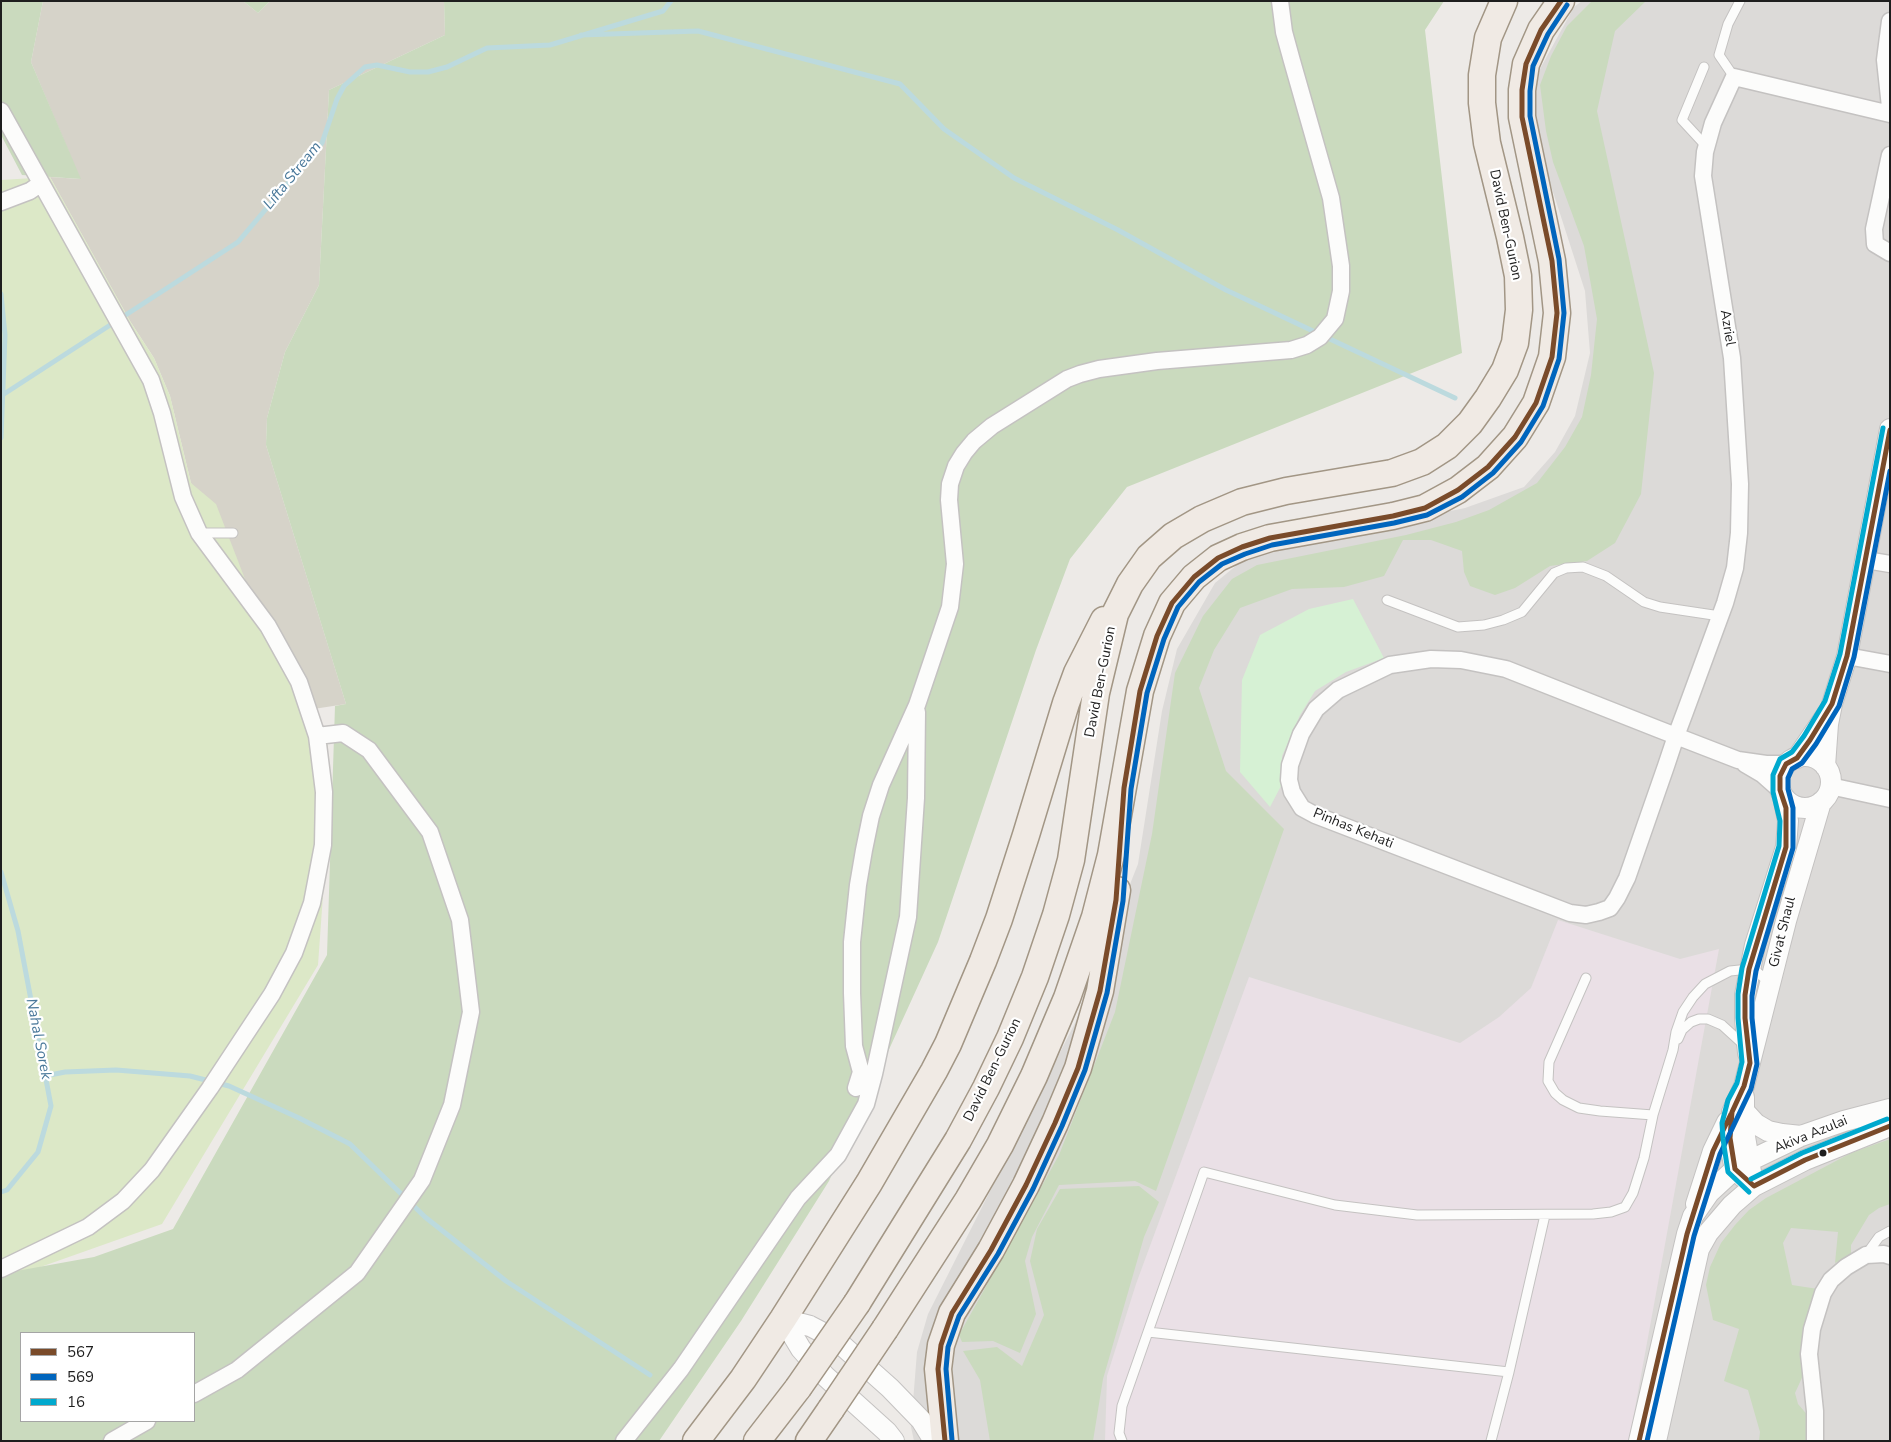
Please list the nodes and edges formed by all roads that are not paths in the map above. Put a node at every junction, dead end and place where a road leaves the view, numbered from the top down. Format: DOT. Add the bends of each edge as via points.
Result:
graph roads {
  1 [pos="1280,1"];
  2 [pos="1504,1"];
  3 [pos="1561,1"];
  4 [pos="1740,1"];
  5 [pos="1890,21"];
  6 [pos="1704,66"];
  7 [pos="1734,77"];
  8 [pos="1890,106"];
  9 [pos="1,111"];
  10 [pos="1890,114"];
  11 [pos="1706,146"];
  12 [pos="1890,155"];
  13 [pos="40,184"];
  14 [pos="1,202"];
  15 [pos="1890,252"];
  16 [pos="1890,429"];
  17 [pos="199,533"];
  18 [pos="233,533"];
  19 [pos="1150,556"];
  20 [pos="1866,560"];
  21 [pos="1890,564"];
  22 [pos="1387,600"];
  23 [pos="1720,616"];
  24 [pos="1847,656"];
  25 [pos="1890,664"];
  26 [pos="1832,704"];
  27 [pos="917,705"];
  28 [pos="317,736"];
  29 [pos="1676,736"];
  30 [pos="1738,760"];
  31 [pos="1792,761"];
  32 [pos="1824,766"];
  33 [pos="1124,788"];
  34 [pos="1782,793"];
  35 [pos="1826,794"];
  36 [pos="1890,799"];
  37 [pos="1772,893"];
  38 [pos="1786,921"];
  39 [pos="1749,969"];
  40 [pos="1586,978"];
  41 [pos="1770,983"];
  42 [pos="1672,1050"];
  43 [pos="1749,1056"];
  44 [pos="856,1088"];
  45 [pos="1890,1108"];
  46 [pos="1738,1111"];
  47 [pos="1653,1115"];
  48 [pos="1890,1126"];
  49 [pos="1801,1136"];
  50 [pos="1742,1165"];
  51 [pos="1754,1186"];
  52 [pos="1545,1215"];
  53 [pos="1693,1216"];
  54 [pos="1890,1231"];
  55 [pos="1866,1255"];
  56 [pos="1890,1256"];
  57 [pos="1,1269"];
  58 [pos="784,1319"];
  59 [pos="1148,1332"];
  60 [pos="1509,1372"];
  61 [pos="195,1393"];
  62 [pos="146,1422"];
  63 [pos="112,1441"];
  64 [pos="624,1441"];
  65 [pos="696,1441"];
  66 [pos="757,1441"];
  67 [pos="809,1441"];
  68 [pos="894,1441"];
  69 [pos="934,1441"];
  70 [pos="945,1441"];
  71 [pos="1122,1441"];
  72 [pos="1491,1441"];
  73 [pos="1639,1441"];
  74 [pos="1656,1441"];
  75 [pos="1815,1441"];
  1 -- 27 [label="street" via="1284,32 1331,198 1341,266 1336,319 1308,345 1291,350 1157,361 1080,374 1066,379 974,440 956,466 950,484 955,564 953,593"];
  2 -- 19 [label="main road, David Ben-Gurion" via="1488,38 1482,75 1482,103 1487,143 1518,276 1519,310 1515,343 1505,370 1488,398 1470,423 1447,446 1422,462 1392,473 1242,502 1202,518 1173,536"];
  3 -- 33 [label="main road" via="1541,30 1526,64 1522,90 1522,117 1552,261 1557,313 1552,357 1536,402 1515,437 1488,467 1458,490 1425,508 1361,523 1270,538 1218,558 1194,577 1172,603 1157,636 1140,691"];
  4 -- 7 [label="lane" via="1728,24 1720,54"];
  5 -- 8 [label="street" via="1885,60"];
  6 -- 11 [label="lane" via="1682,120"];
  7 -- 10 [label="street"];
  7 -- 11 [label="street, Azriel"];
  9 -- 13 [label="street"];
  11 -- 23 [label="street, Azriel" via="1703,176 1732,358 1740,484 1735,568"];
  12 -- 15 [label="street" via="1874,229 1875,244"];
  13 -- 14 [label="street"];
  13 -- 17 [label="street" via="151,380 183,497"];
  16 -- 20 [label="street"];
  17 -- 18 [label="lane"];
  17 -- 28 [label="street" via="268,626 299,682"];
  19 -- 58 [label="main road" via="1107,614 1077,673 996,928 934,1071"];
  19 -- 66 [label="main road, David Ben-Gurion, bridge" via="1130,584 1115,614 1096,693 1071,860 1035,977 1006,1046 958,1140 857,1303"];
  20 -- 21 [label="street"];
  20 -- 24 [label="street"];
  22 -- 23 [label="lane" via="1458,627 1484,625 1522,612 1554,573 1583,566 1606,576 1644,602"];
  23 -- 29 [label="street, Azriel"];
  24 -- 25 [label="street"];
  24 -- 26 [label="street"];
  26 -- 31 [label="street"];
  26 -- 32 [label="street"];
  27 -- 44 [label="street" via="881,785 871,816 858,885 852,957 854,1046 861,1072"];
  27 -- 64 [label="street" via="916,798 908,917 866,1104 838,1155 798,1198 681,1369"];
  28 -- 57 [label="street" via="324,792 323,846 312,903 294,953 272,994 152,1170 123,1201 88,1227"];
  28 -- 61 [label="street" via="343,733 369,750 430,832 460,920 471,1012 452,1104 422,1180 357,1272 237,1370"];
  29 -- 29 [label="street, Pinhas Kehati" via="1627,878 1617,898 1610,908 1586,915 1570,913 1315,815 1302,808 1289,780 1290,765 1301,734 1316,709 1338,690 1390,666 1431,659 1460,660 1506,669"];
  29 -- 30 [label="street, Pinhas Kehati"];
  30 -- 31 [label="street, Pinhas Kehati" via="1766,764"];
  30 -- 34 [label="street, Pinhas Kehati" via="1762,774"];
  31 -- 32 [label="street" via="1812,758"];
  31 -- 34 [label="street" via="1780,776"];
  32 -- 35 [label="street" via="1830,779"];
  33 -- 67 [label="main road, bridge" via="1095,917 1067,998 1034,1076 982,1176"];
  33 -- 70 [label="main road" via="1116,900 1100,991 1078,1068 1056,1123 991,1250 952,1313 943,1337 938,1369"];
  34 -- 35 [label="street" via="1790,804 1800,808 1811,807"];
  34 -- 37 [label="street, Givat Shaul" via="1788,833"];
  35 -- 36 [label="street"];
  35 -- 38 [label="street, Givat Shaul"];
  37 -- 38 [label="street" via="1774,910 1780,919"];
  37 -- 39 [label="street, Givat Shaul"];
  38 -- 41 [label="street, Givat Shaul"];
  39 -- 41 [label="lane"];
  39 -- 42 [label="lane" via="1718,976 1699,990 1683,1012"];
  39 -- 43 [label="street, Givat Shaul" via="1745,995"];
  40 -- 47 [label="lane" via="1549,1062 1548,1081 1563,1100 1579,1108"];
  41 -- 43 [label="street, Givat Shaul"];
  42 -- 43 [label="lane" via="1682,1030 1699,1019 1722,1025"];
  42 -- 47 [label="lane"];
  43 -- 46 [label="street, Givat Shaul"];
  45 -- 49 [label="street, Akiva Azulai"];
  46 -- 49 [label="street" via="1768,1131"];
  46 -- 50 [label="street, Givat Shaul" via="1744,1131"];
  46 -- 53 [label="street" via="1713,1151"];
  47 -- 52 [label="lane" via="1644,1158 1625,1207 1593,1214"];
  48 -- 51 [label="street, Akiva Azulai" via="1805,1160"];
  49 -- 50 [label="street, Akiva Azulai"];
  50 -- 51 [label="street, Givat Shaul"];
  50 -- 53 [label="street" via="1709,1193"];
  51 -- 74 [label="street" via="1717,1221 1699,1249"];
  52 -- 59 [label="lane" via="1417,1215 1335,1204 1204,1172"];
  52 -- 60 [label="lane"];
  53 -- 73 [label="street" via="1686,1234"];
  54 -- 55 [label="lane" via="1879,1237"];
  55 -- 56 [label="street"];
  55 -- 75 [label="street" via="1831,1280 1823,1293 1812,1329 1810,1354"];
  58 -- 65 [label="main road"];
  58 -- 68 [label="street" via="801,1350 819,1370"];
  58 -- 69 [label="street" via="810,1326 835,1339 890,1388 921,1420"];
  59 -- 60 [label="lane"];
  59 -- 71 [label="lane" via="1122,1406 1119,1433"];
  60 -- 72 [label="lane"];
  62 -- 63 [label="street"];
}
